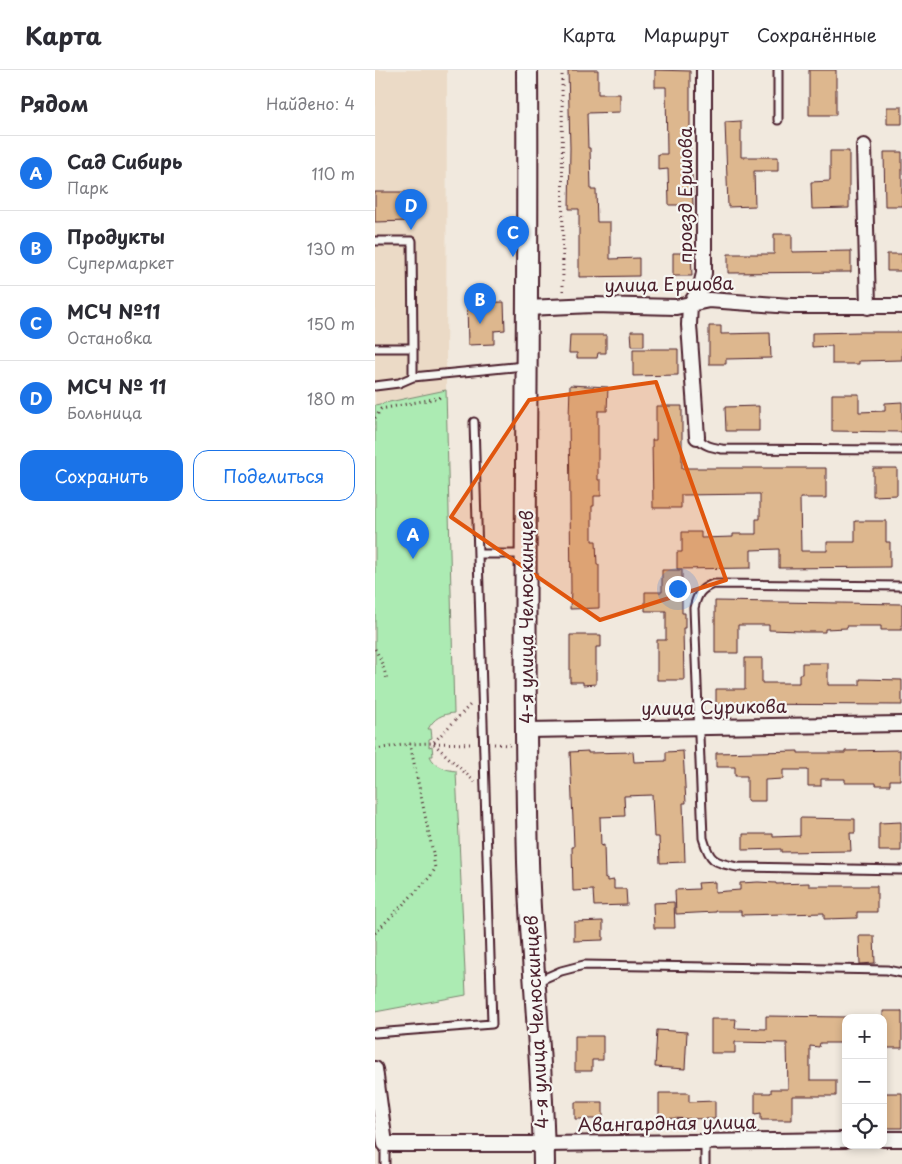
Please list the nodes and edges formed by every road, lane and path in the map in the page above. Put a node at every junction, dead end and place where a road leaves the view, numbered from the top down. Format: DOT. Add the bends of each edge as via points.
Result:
graph roads {
  1 [pos="527,70"];
  2 [pos="562,70"];
  3 [pos="705,70"];
  4 [pos="778,70"];
  5 [pos="778,120"];
  6 [pos="864,146"];
  7 [pos="375,241"];
  8 [pos="690,304"];
  9 [pos="868,306"];
  10 [pos="902,306"];
  11 [pos="563,307"];
  12 [pos="527,308"];
  13 [pos="375,348"];
  14 [pos="413,348"];
  15 [pos="527,366"];
  16 [pos="413,377"];
  17 [pos="375,386"];
  18 [pos="443,397"];
  19 [pos="375,418"];
  20 [pos="474,422"];
  21 [pos="697,437"];
  22 [pos="902,450"];
  23 [pos="477,554"];
  24 [pos="527,554"];
  25 [pos="902,586"];
  26 [pos="375,649"];
  27 [pos="387,679"];
  28 [pos="482,693"];
  29 [pos="902,724"];
  30 [pos="700,727"];
  31 [pos="527,730"];
  32 [pos="433,743"];
  33 [pos="410,744"];
  34 [pos="375,750"];
  35 [pos="485,793"];
  36 [pos="902,870"];
  37 [pos="375,933"];
  38 [pos="902,973"];
  39 [pos="534,983"];
  40 [pos="375,1032"];
  41 [pos="375,1069"];
  42 [pos="379,1124"];
  43 [pos="887,1139"];
  44 [pos="902,1139"];
  45 [pos="842,1140"];
  46 [pos="705,1142"];
  47 [pos="385,1144"];
  48 [pos="544,1154"];
  49 [pos="385,1164"];
  50 [pos="705,1164"];
  1 -- 12 [label="main road, 4-я улица Челюскинцев"];
  2 -- 11 [label="path"];
  3 -- 8 [label="street, проезд Ершова" via="704,274 700,290"];
  4 -- 5 [label="lane"];
  6 -- 9 [label="street"];
  7 -- 14 [label="lane" via="412,241"];
  8 -- 9 [label="street, улица Ершова" via="721,300 791,306"];
  8 -- 11 [label="street, улица Ершова" via="675,307"];
  8 -- 21 [label="street, проезд Ершова"];
  9 -- 10 [label="street, улица Ершова"];
  11 -- 12 [label="street, улица Ершова"];
  12 -- 15 [label="main road, 4-я улица Челюскинцев"];
  13 -- 14 [label="lane"];
  14 -- 16 [label="lane"];
  15 -- 16 [label="lane"];
  15 -- 24 [label="main road, 4-я улица Челюскинцев"];
  16 -- 17 [label="lane" via="399,383"];
  18 -- 19 [label="path" via="381,409"];
  20 -- 23 [label="lane"];
  21 -- 22 [label="lane" via="701,443 722,449"];
  23 -- 24 [label="lane"];
  23 -- 28 [label="lane"];
  24 -- 31 [label="main road, 4-я улица Челюскинцев"];
  25 -- 30 [label="lane" via="730,583 703,588 695,608"];
  26 -- 27 [label="path"];
  28 -- 32 [label="path"];
  28 -- 35 [label="lane"];
  29 -- 30 [label="street, улица Сурикова"];
  30 -- 31 [label="street, улица Сурикова"];
  30 -- 36 [label="lane" via="703,838 707,854 719,864"];
  31 -- 39 [label="main road, 4-я улица Челюскинцев" via="528,864"];
  32 -- 33 [label="path"];
  32 -- 35 [label="path"];
  33 -- 34 [label="path"];
  33 -- 37 [label="path" via="435,869"];
  35 -- 40 [label="lane" via="492,1024"];
  38 -- 39 [label="lane" via="887,970 584,965"];
  39 -- 48 [label="main road, 4-я улица Челюскинцев"];
  41 -- 42 [label="street"];
  42 -- 47 [label="street"];
  43 -- 44 [label="street"];
  45 -- 46 [label="street, Авангардная улица"];
  46 -- 48 [label="street, Авангардная улица"];
  46 -- 50 [label="lane"];
  47 -- 48 [label="street, Авангардная улица"];
  47 -- 49 [label="lane"];
}
